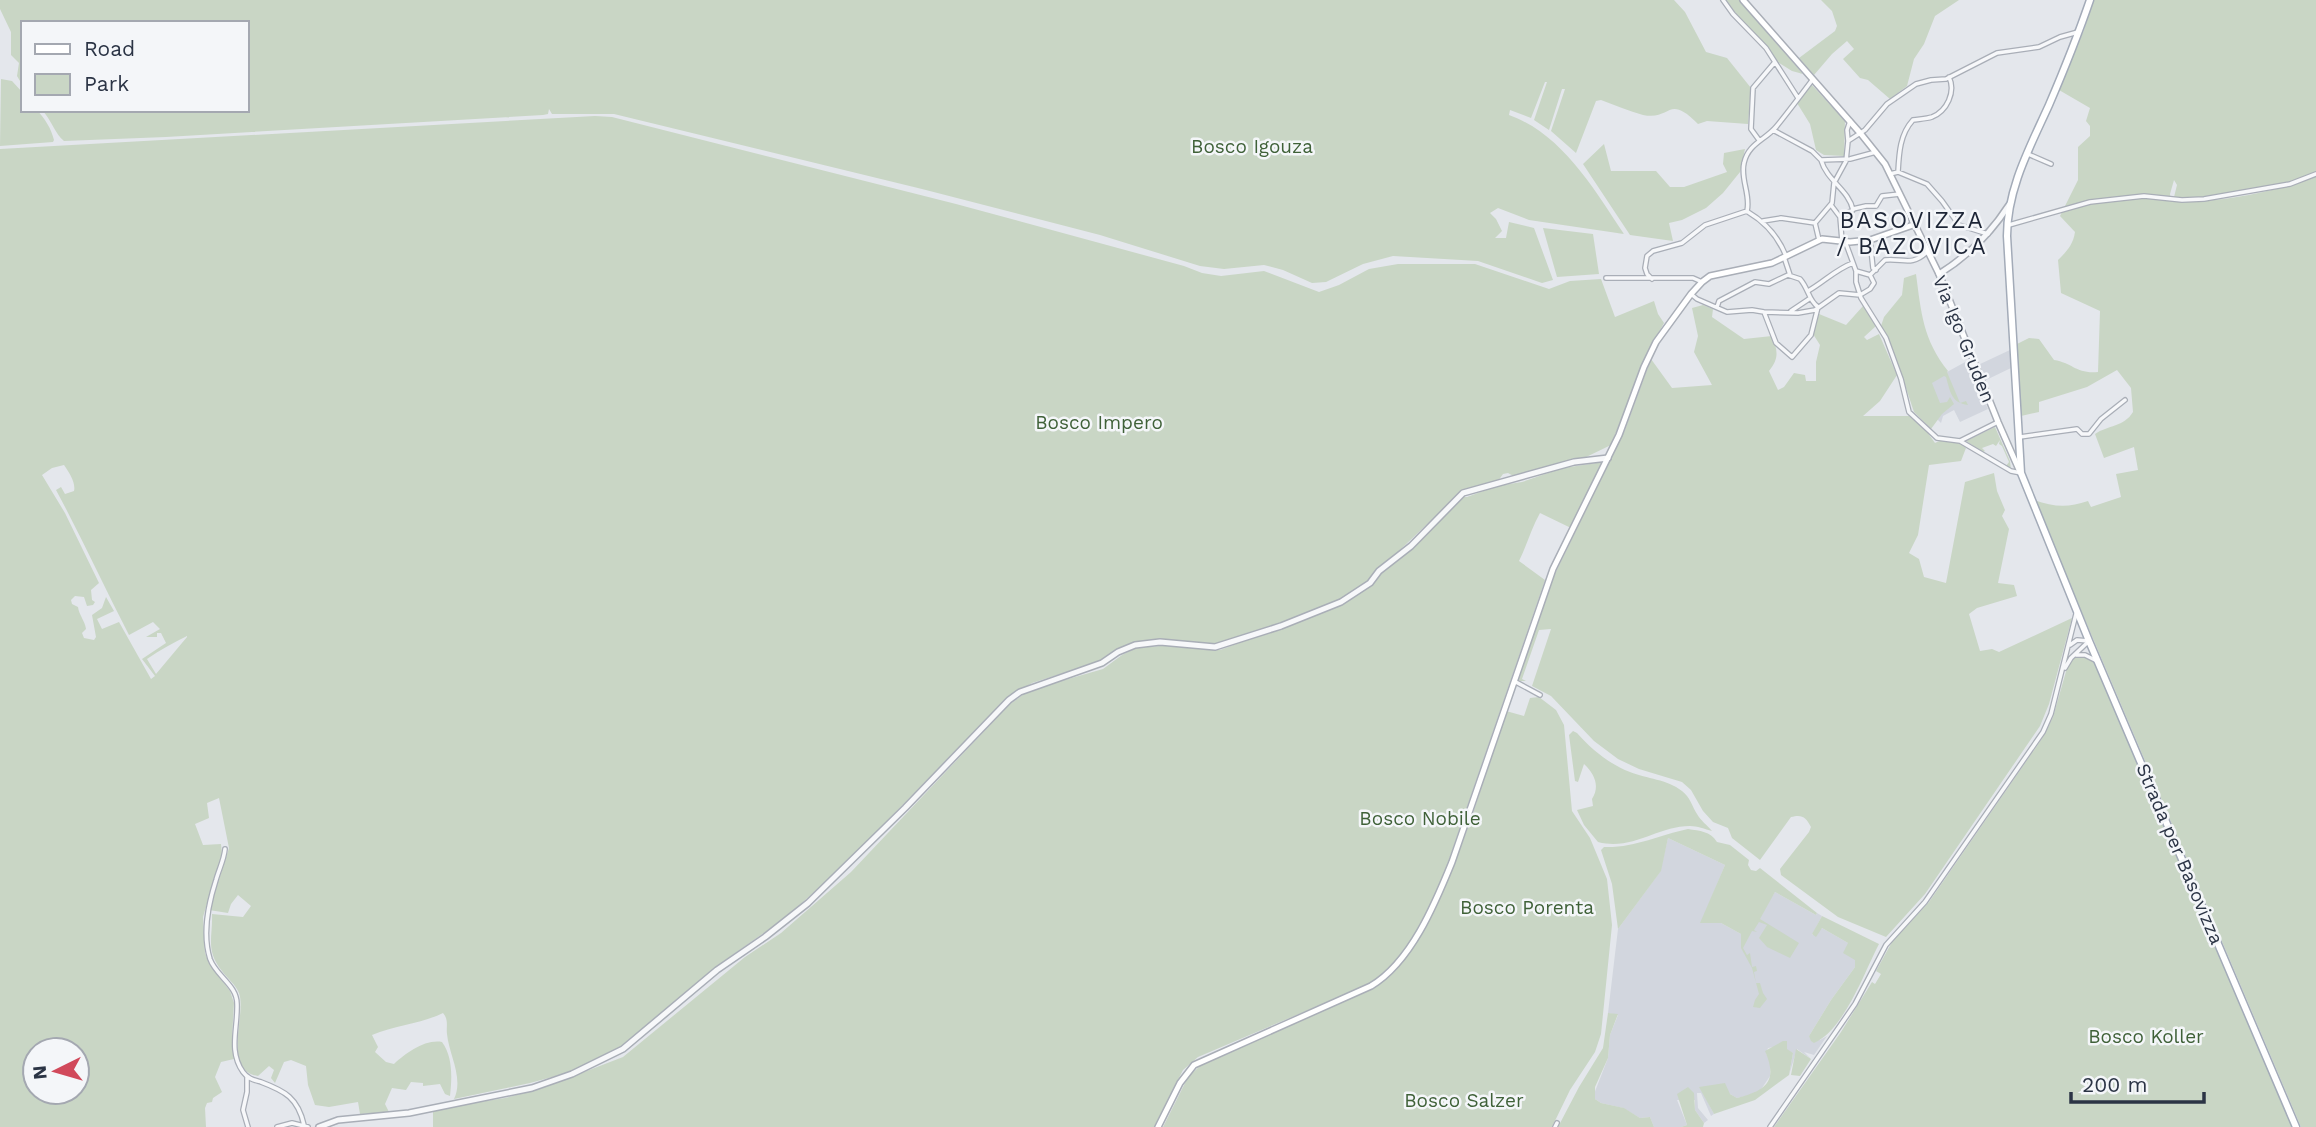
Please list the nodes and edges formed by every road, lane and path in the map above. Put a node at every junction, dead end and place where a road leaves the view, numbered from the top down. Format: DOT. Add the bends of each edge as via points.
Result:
graph roads {
  1 [pos="1723,0"];
  2 [pos="1743,0"];
  3 [pos="2090,0"];
  4 [pos="2080,32"];
  5 [pos="1775,62"];
  6 [pos="1949,77"];
  7 [pos="1813,79"];
  8 [pos="1798,98"];
  9 [pos="1850,121"];
  10 [pos="1773,130"];
  11 [pos="1861,134"];
  12 [pos="1759,140"];
  13 [pos="1848,141"];
  14 [pos="1876,152"];
  15 [pos="2028,154"];
  16 [pos="1846,159"];
  17 [pos="1821,160"];
  18 [pos="2051,164"];
  19 [pos="1898,172"];
  20 [pos="1890,174"];
  21 [pos="2316,174"];
  22 [pos="1833,183"];
  23 [pos="1900,194"];
  24 [pos="1831,205"];
  25 [pos="2009,205"];
  26 [pos="1853,209"];
  27 [pos="1747,211"];
  28 [pos="1840,217"];
  29 [pos="1763,222"];
  30 [pos="1815,223"];
  31 [pos="1913,225"];
  32 [pos="1996,225"];
  33 [pos="2007,225"];
  34 [pos="1988,234"];
  35 [pos="1819,240"];
  36 [pos="1870,240"];
  37 [pos="1843,241"];
  38 [pos="1927,252"];
  39 [pos="1785,256"];
  40 [pos="1853,263"];
  41 [pos="1876,270"];
  42 [pos="1856,271"];
  43 [pos="1939,274"];
  44 [pos="1870,275"];
  45 [pos="1790,276"];
  46 [pos="1606,278"];
  47 [pos="1652,279"];
  48 [pos="1702,282"];
  49 [pos="1808,291"];
  50 [pos="1691,294"];
  51 [pos="1860,295"];
  52 [pos="1809,299"];
  53 [pos="1717,307"];
  54 [pos="1818,307"];
  55 [pos="1791,311"];
  56 [pos="1765,312"];
  57 [pos="2125,400"];
  58 [pos="1998,422"];
  59 [pos="2018,438"];
  60 [pos="1961,441"];
  61 [pos="1608,458"];
  62 [pos="2021,473"];
  63 [pos="2064,580"];
  64 [pos="2077,612"];
  65 [pos="2089,641"];
  66 [pos="2068,646"];
  67 [pos="2074,656"];
  68 [pos="2099,664"];
  69 [pos="1513,680"];
  70 [pos="2060,682"];
  71 [pos="1540,695"];
  72 [pos="225,849"];
  73 [pos="247,1076"];
  74 [pos="306,1126"];
  75 [pos="248,1127"];
  76 [pos="276,1127"];
  77 [pos="319,1127"];
  78 [pos="1158,1127"];
  79 [pos="1770,1127"];
  80 [pos="2296,1127"];
  1 -- 5 [label="street"];
  2 -- 7 [label="main road, Via Igo Gruden"];
  3 -- 4 [label="main road"];
  4 -- 6 [label="street" via="2039,47 1997,53"];
  4 -- 15 [label="main road"];
  5 -- 8 [label="street"];
  5 -- 12 [label="street" via="1753,88 1751,129"];
  6 -- 11 [label="street" via="1910,87"];
  6 -- 19 [label="street" via="1951,91 1945,108 1932,117 1913,120 1905,130"];
  7 -- 8 [label="street"];
  7 -- 9 [label="main road, Via Igo Gruden"];
  8 -- 10 [label="street"];
  9 -- 11 [label="main road, Via Igo Gruden"];
  9 -- 13 [label="street"];
  10 -- 12 [label="street"];
  10 -- 17 [label="street" via="1812,150"];
  11 -- 13 [label="street"];
  11 -- 14 [label="main road, Via Igo Gruden"];
  12 -- 27 [label="street" via="1743,164"];
  13 -- 16 [label="street"];
  14 -- 16 [label="street"];
  14 -- 20 [label="main road, Via Igo Gruden"];
  15 -- 18 [label="street"];
  15 -- 25 [label="main road"];
  16 -- 17 [label="street"];
  16 -- 22 [label="street"];
  17 -- 22 [label="street"];
  19 -- 20 [label="street"];
  19 -- 34 [label="street" via="1927,184 1962,227"];
  20 -- 23 [label="main road, Via Igo Gruden"];
  21 -- 33 [label="street" via="2290,184 2214,198 2136,196 2090,202"];
  22 -- 24 [label="street"];
  22 -- 26 [label="street"];
  23 -- 26 [label="street" via="1882,196 1876,206"];
  23 -- 31 [label="main road, Via Igo Gruden"];
  24 -- 28 [label="street"];
  24 -- 30 [label="street"];
  25 -- 32 [label="street"];
  25 -- 33 [label="main road"];
  26 -- 28 [label="street"];
  27 -- 29 [label="street"];
  27 -- 47 [label="street" via="1705,225 1682,243 1653,251 1645,264"];
  28 -- 37 [label="street"];
  29 -- 30 [label="street" via="1781,218"];
  29 -- 39 [label="street"];
  30 -- 35 [label="street"];
  31 -- 36 [label="main road"];
  31 -- 38 [label="main road, Via Igo Gruden"];
  32 -- 33 [label="street"];
  32 -- 34 [label="street"];
  33 -- 59 [label="main road"];
  34 -- 43 [label="street"];
  35 -- 37 [label="main road"];
  35 -- 39 [label="main road"];
  36 -- 37 [label="main road"];
  36 -- 41 [label="street"];
  37 -- 40 [label="street"];
  38 -- 41 [label="street" via="1905,262 1885,260"];
  38 -- 43 [label="main road, Via Igo Gruden"];
  39 -- 45 [label="street"];
  39 -- 48 [label="main road"];
  40 -- 42 [label="street"];
  40 -- 49 [label="street"];
  41 -- 44 [label="street"];
  42 -- 44 [label="street"];
  42 -- 51 [label="street"];
  43 -- 58 [label="main road, Via Igo Gruden"];
  44 -- 51 [label="street" via="1874,286"];
  45 -- 49 [label="street" via="1800,279"];
  45 -- 53 [label="street" via="1769,285 1755,282 1719,301"];
  46 -- 47 [label="street"];
  47 -- 48 [label="street"];
  48 -- 50 [label="main road"];
  49 -- 52 [label="street"];
  50 -- 53 [label="street"];
  50 -- 61 [label="main road" via="1656,342"];
  51 -- 54 [label="street" via="1839,293"];
  51 -- 60 [label="street" via="1886,338 1909,412 1937,438"];
  52 -- 54 [label="street"];
  52 -- 55 [label="street"];
  53 -- 56 [label="street" via="1727,312"];
  54 -- 55 [label="street"];
  54 -- 56 [label="street" via="1811,335 1792,357 1776,343"];
  55 -- 56 [label="street"];
  57 -- 59 [label="street" via="2087,435 2077,429"];
  58 -- 60 [label="street"];
  58 -- 62 [label="main road, Via Igo Gruden"];
  59 -- 62 [label="main road"];
  60 -- 62 [label="street"];
  61 -- 69 [label="main road" via="1553,569"];
  61 -- 77 [label="street" via="1574,462 1463,493 1354,595 1281,626 1216,647 1160,642 1135,645 1102,663 1020,692 808,903 609,1057 532,1088"];
  62 -- 63 [label="main road, Via Igo Gruden"];
  63 -- 64 [label="main road, Strada per Basovizza"];
  64 -- 65 [label="main road, Strada per Basovizza"];
  64 -- 66 [label="street"];
  65 -- 66 [label="street" via="2077,640"];
  65 -- 67 [label="street"];
  65 -- 68 [label="main road, Strada per Basovizza"];
  66 -- 70 [label="street"];
  67 -- 68 [label="street" via="2088,656"];
  67 -- 70 [label="street"];
  68 -- 80 [label="main road, Strada per Basovizza"];
  69 -- 71 [label="street"];
  69 -- 78 [label="main road" via="1452,862 1399,962 1371,986 1194,1065"];
  70 -- 79 [label="street" via="2039,738 1925,902 1886,945 1855,1004"];
  72 -- 73 [label="street" via="207,911 208,948 212,964 237,999 236,1058"];
  73 -- 74 [label="street" via="286,1092"];
  73 -- 75 [label="street" via="243,1110"];
  74 -- 76 [label="street"];
}
